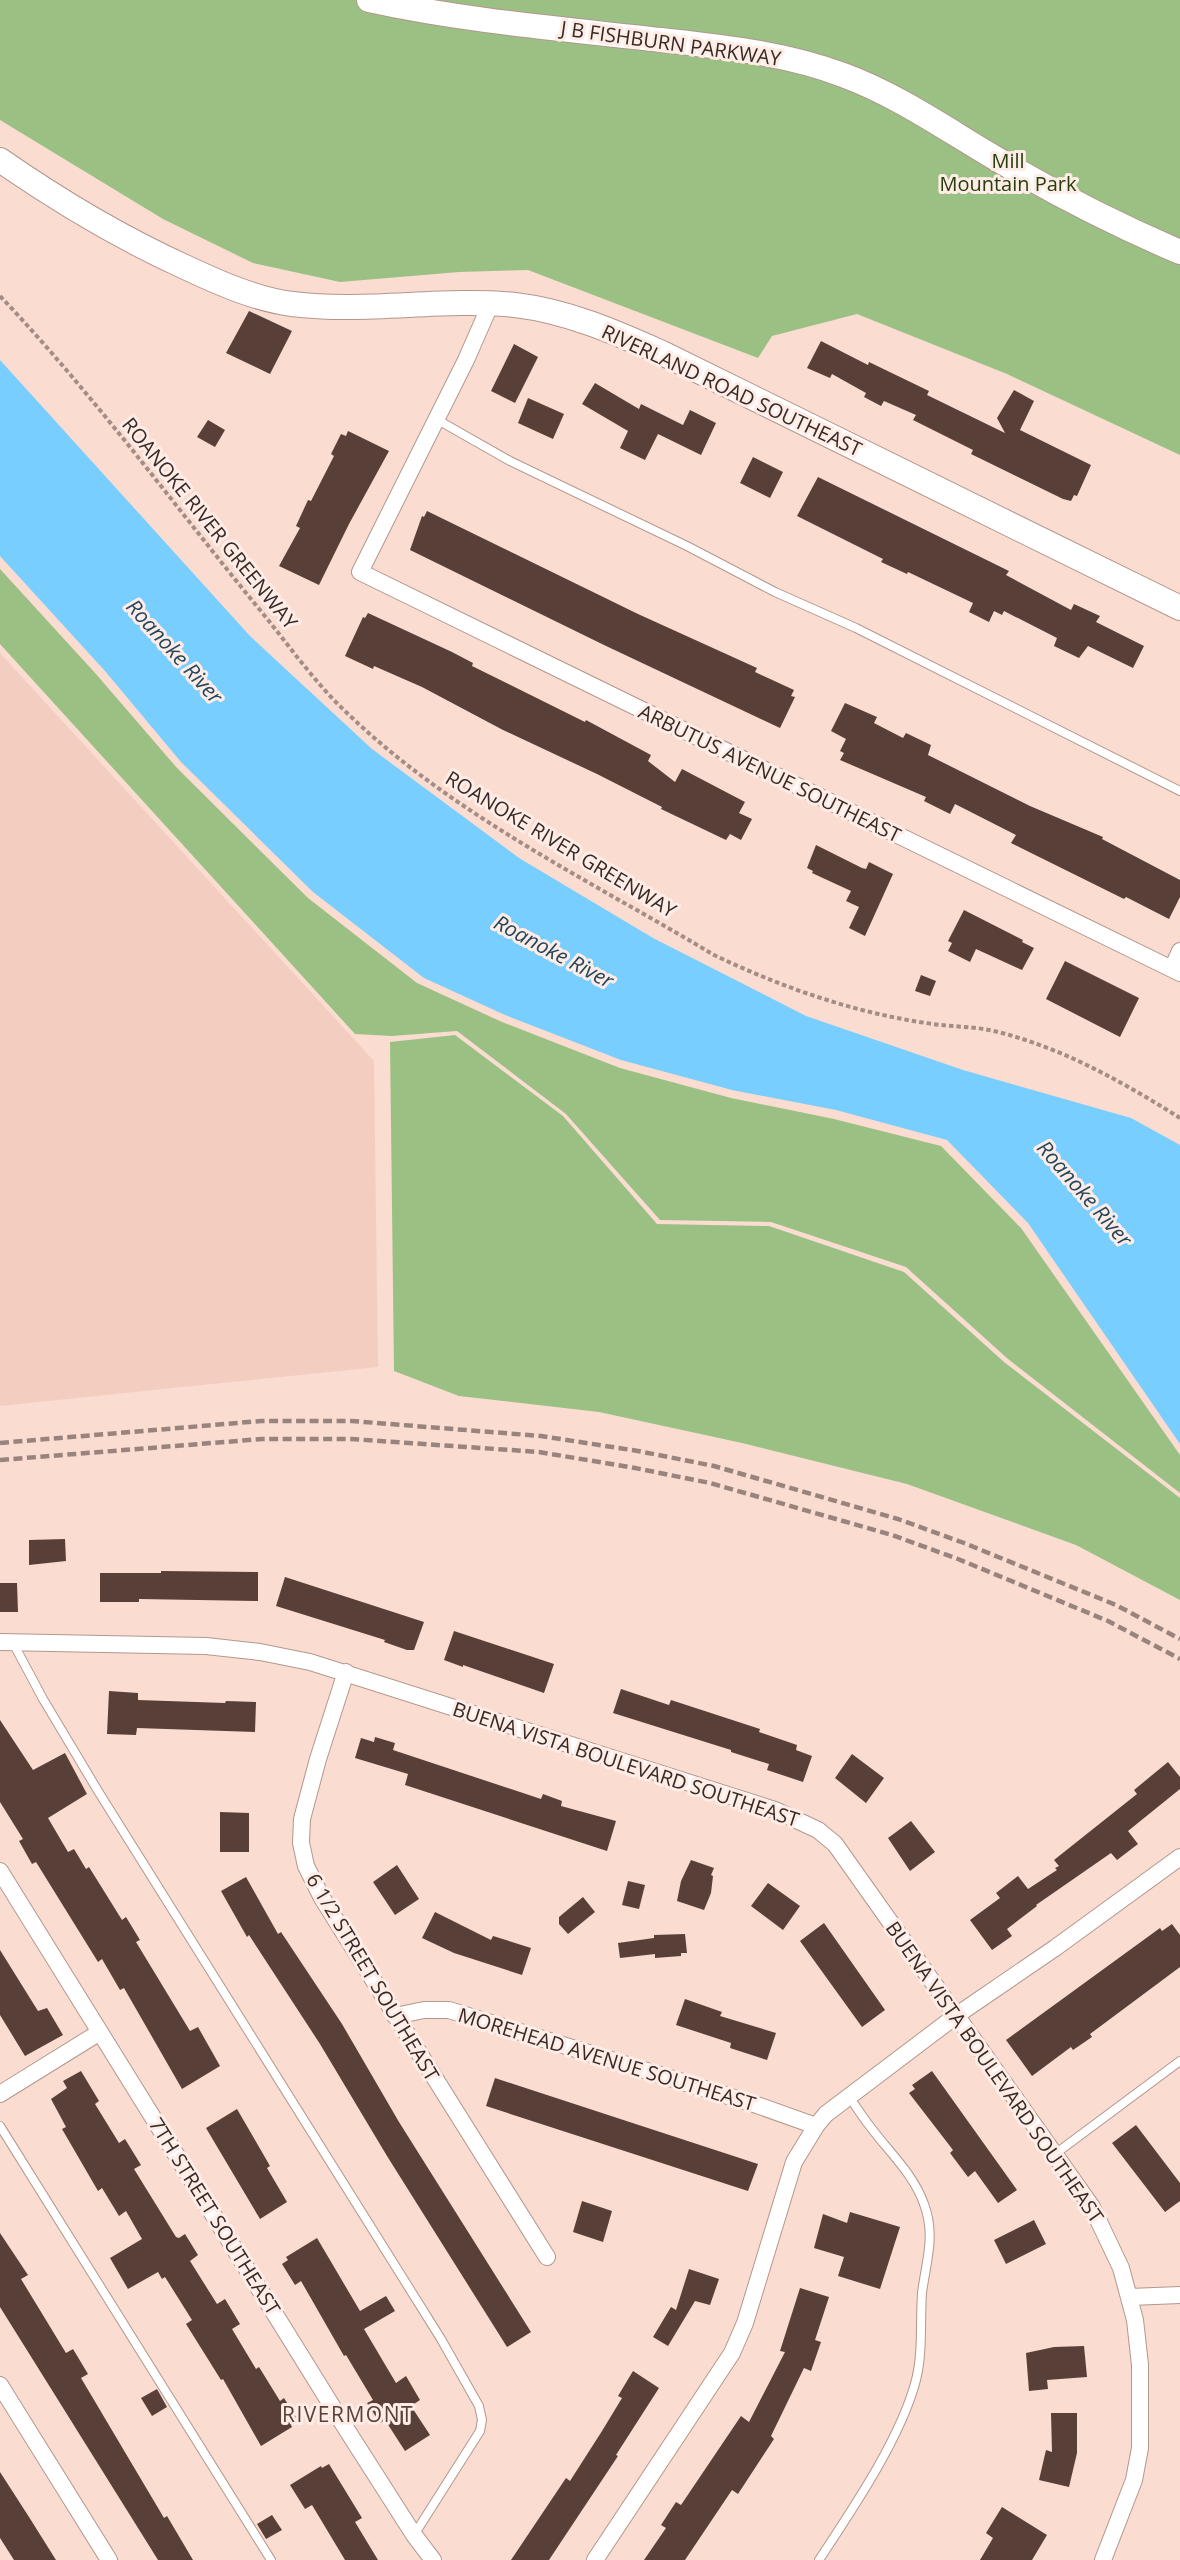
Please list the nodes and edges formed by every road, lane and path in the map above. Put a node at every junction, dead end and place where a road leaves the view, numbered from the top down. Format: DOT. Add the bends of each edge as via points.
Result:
graph roads {
  1 [pos="369,0"];
  2 [pos="0,160"];
  3 [pos="1180,252"];
  4 [pos="0,296"];
  5 [pos="490,303"];
  6 [pos="436,419"];
  7 [pos="1180,608"];
  8 [pos="1180,791"];
  9 [pos="1180,951"];
  10 [pos="1176,971"];
  11 [pos="1180,1118"];
  12 [pos="6,1642"];
  13 [pos="346,1672"];
  14 [pos="1180,1857"];
  15 [pos="0,1871"];
  16 [pos="957,2015"];
  17 [pos="395,2016"];
  18 [pos="100,2032"];
  19 [pos="1180,2061"];
  20 [pos="0,2094"];
  21 [pos="849,2095"];
  22 [pos="0,2126"];
  23 [pos="816,2126"];
  24 [pos="1056,2154"];
  25 [pos="547,2257"];
  26 [pos="1180,2295"];
  27 [pos="1130,2296"];
  28 [pos="0,2385"];
  29 [pos="414,2535"];
  30 [pos="109,2560"];
  31 [pos="271,2560"];
  32 [pos="433,2560"];
  33 [pos="595,2560"];
  34 [pos="819,2560"];
  35 [pos="1102,2560"];
  1 -- 3 [label="main road, J B FISHBURN PARKWAY" via="461,17 750,50 822,68 884,93 1052,191"];
  2 -- 5 [label="main road, RIVERLAND ROAD SOUTHEAST" via="143,248 252,294 333,307"];
  4 -- 11 [label="path, ROANOKE RIVER GREENWAY" via="98,407 319,684 375,739 452,799 714,955 759,977 872,1013 993,1030 1024,1040 1112,1077"];
  5 -- 6 [label="street"];
  5 -- 7 [label="main road, RIVERLAND ROAD SOUTHEAST" via="555,312 662,353"];
  6 -- 8 [label="lane" via="510,461"];
  6 -- 10 [label="street, ARBUTUS AVENUE SOUTHEAST" via="360,572"];
  9 -- 10 [label="street"];
  12 -- 13 [label="street, BUENA VISTA BOULEVARD SOUTHEAST" via="206,1647 270,1654"];
  12 -- 29 [label="lane" via="441,2338 479,2406 480,2431"];
  13 -- 16 [label="street, BUENA VISTA BOULEVARD SOUTHEAST" via="775,1810 818,1830 835,1844"];
  13 -- 17 [label="street, 6 1/2 STREET SOUTHEAST" via="307,1799 301,1843 306,1866 322,1898"];
  14 -- 16 [label="street"];
  15 -- 18 [label="street, 7TH STREET SOUTHEAST"];
  16 -- 21 [label="street"];
  16 -- 24 [label="street, BUENA VISTA BOULEVARD SOUTHEAST"];
  17 -- 23 [label="street, MOREHEAD AVENUE SOUTHEAST" via="449,2010"];
  17 -- 25 [label="street, 6 1/2 STREET SOUTHEAST"];
  18 -- 20 [label="street"];
  18 -- 29 [label="street, 7TH STREET SOUTHEAST"];
  19 -- 24 [label="lane"];
  21 -- 23 [label="street"];
  21 -- 34 [label="lane" via="919,2192 930,2227 930,2256 922,2292 916,2379 903,2415 879,2463"];
  22 -- 31 [label="lane"];
  23 -- 33 [label="street" via="794,2162 745,2323 732,2353"];
  24 -- 27 [label="street, BUENA VISTA BOULEVARD SOUTHEAST" via="1106,2233"];
  26 -- 27 [label="street"];
  27 -- 35 [label="street, BUENA VISTA BOULEVARD SOUTHEAST" via="1140,2365 1140,2448 1134,2480"];
  28 -- 30 [label="street"];
  29 -- 32 [label="street, 7TH STREET SOUTHEAST"];
}
